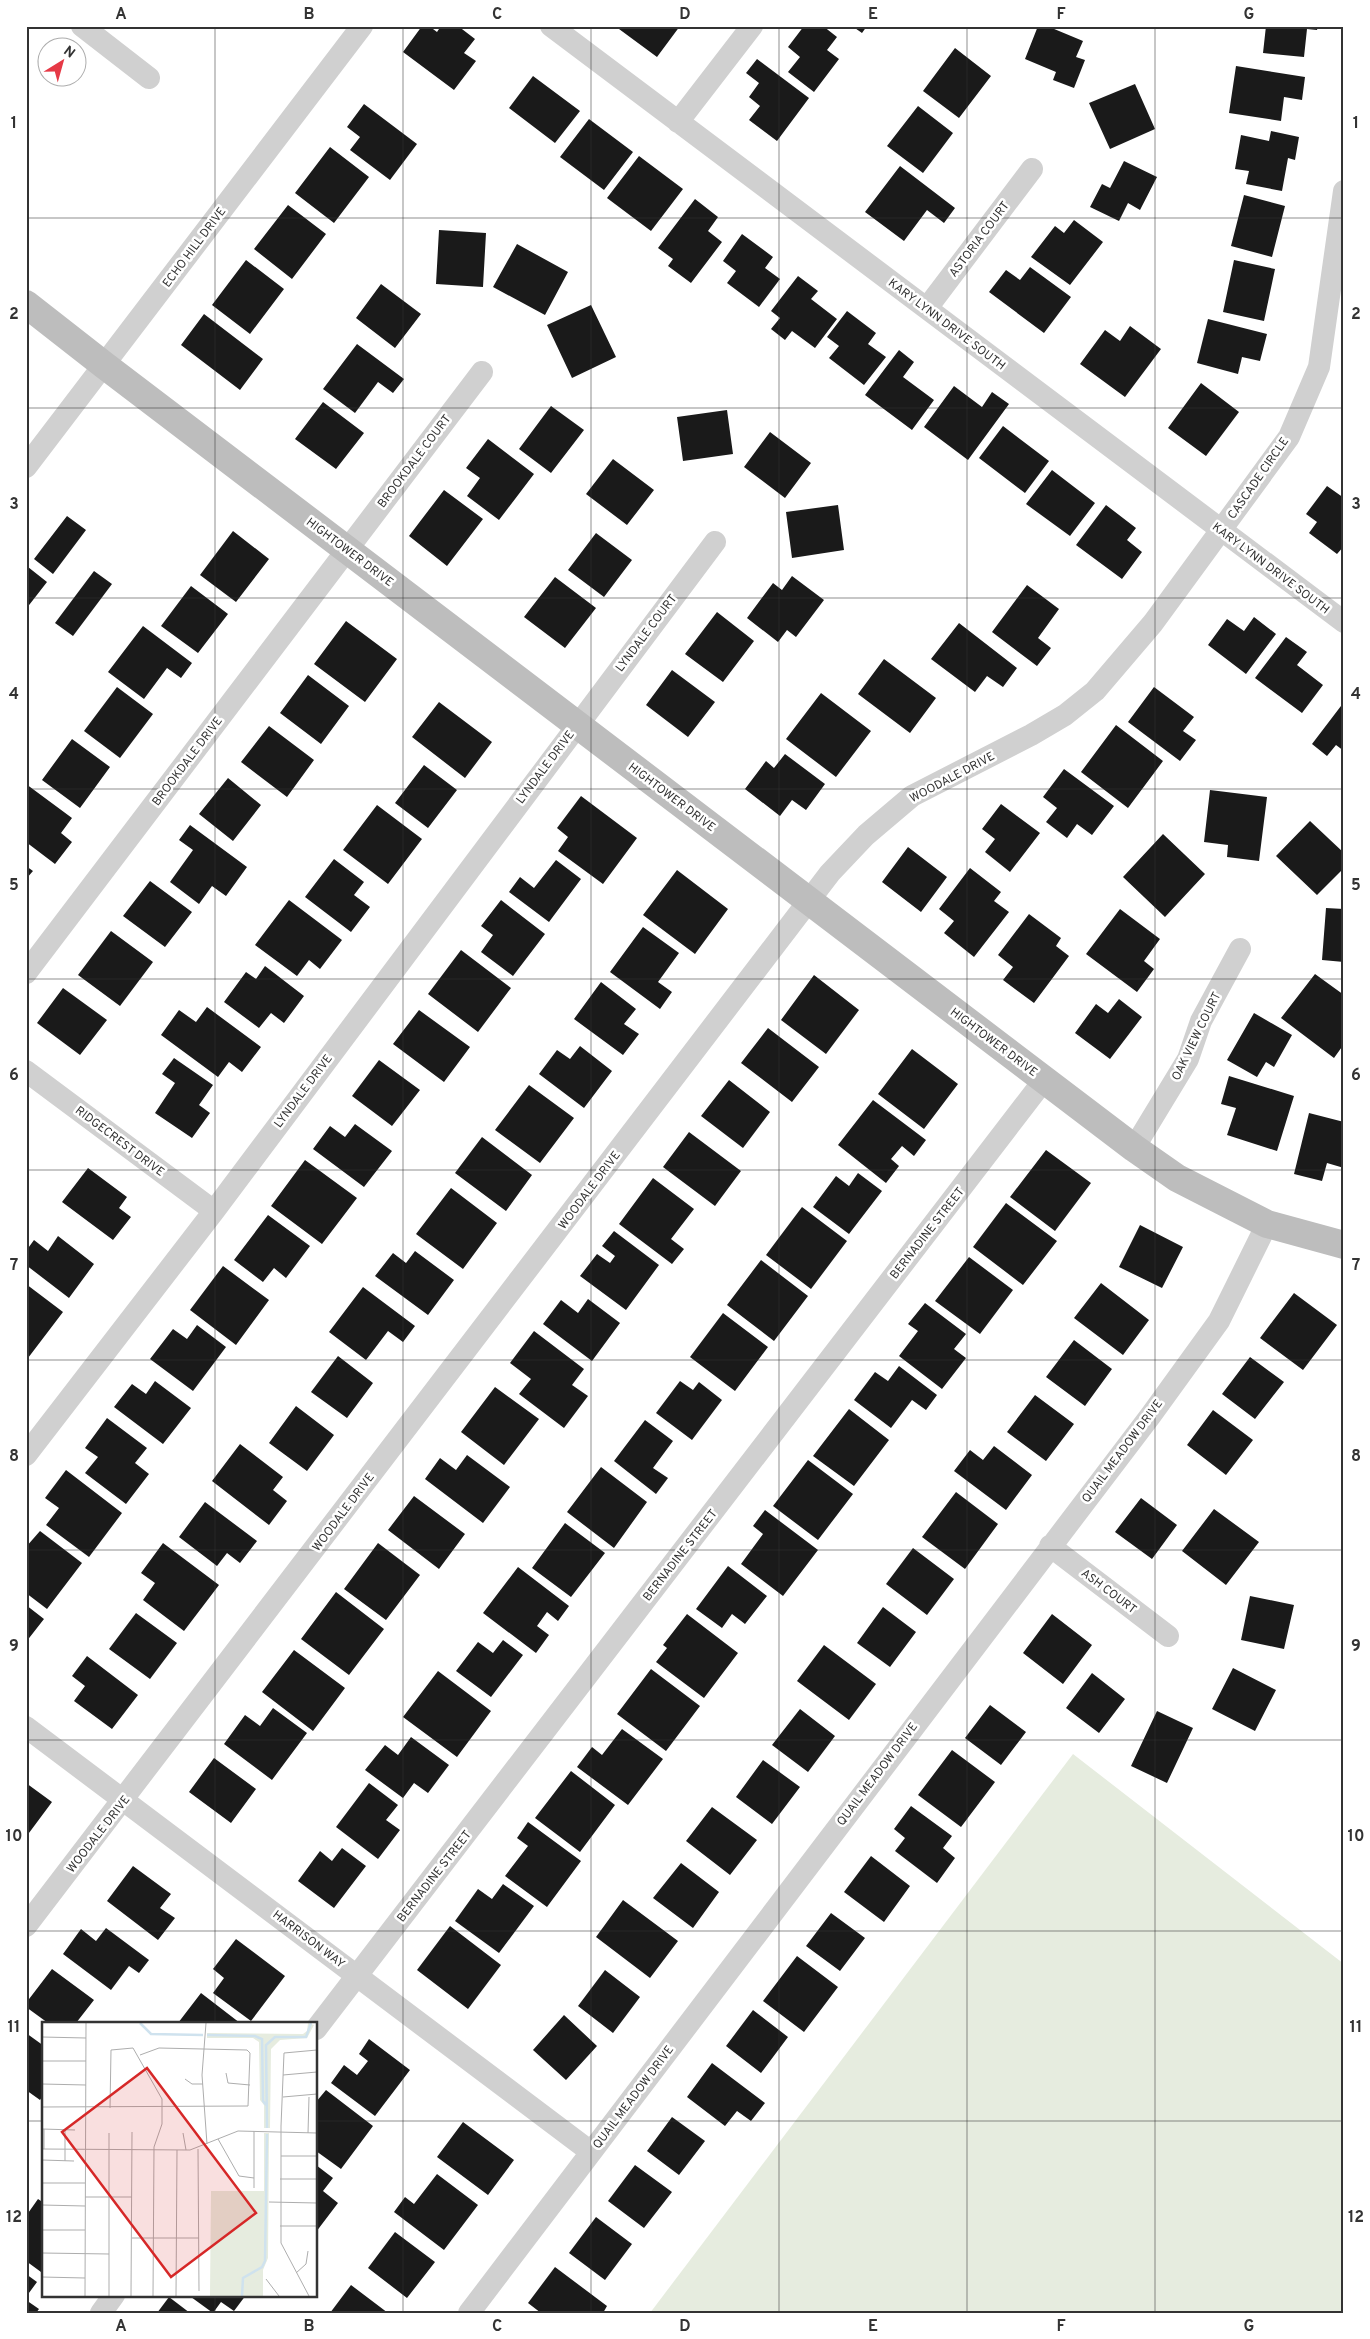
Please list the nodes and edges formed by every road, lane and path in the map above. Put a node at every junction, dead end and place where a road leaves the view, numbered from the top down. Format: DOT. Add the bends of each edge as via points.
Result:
graph roads {
  1 [pos="82,26"];
  2 [pos="362,26"];
  3 [pos="551,26"];
  4 [pos="752,26"];
  5 [pos="149,78"];
  6 [pos="678,122"];
  7 [pos="1032,169"];
  8 [pos="1344,191"];
  9 [pos="26,304"];
  10 [pos="927,308"];
  11 [pos="104,366"];
  12 [pos="482,372"];
  13 [pos="26,467"];
  14 [pos="1221,531"];
  15 [pos="715,542"];
  16 [pos="347,550"];
  17 [pos="1344,622"];
  18 [pos="576,725"];
  19 [pos="809,901"];
  20 [pos="1240,949"];
  21 [pos="26,972"];
  22 [pos="26,1071"];
  23 [pos="1044,1080"];
  24 [pos="1134,1148"];
  25 [pos="214,1211"];
  26 [pos="1267,1224"];
  27 [pos="1344,1245"];
  28 [pos="26,1455"];
  29 [pos="1050,1546"];
  30 [pos="1168,1636"];
  31 [pos="26,1726"];
  32 [pos="124,1800"];
  33 [pos="26,1926"];
  34 [pos="357,1976"];
  35 [pos="318,2026"];
  36 [pos="591,2152"];
  37 [pos="113,2296"];
  38 [pos="101,2313"];
  39 [pos="469,2313"];
  1 -- 5 [label="street"];
  2 -- 11 [label="street, ECHO HILL DRIVE"];
  3 -- 6 [label="street, KARY LYNN DRIVE SOUTH"];
  4 -- 6 [label="street"];
  6 -- 10 [label="street, KARY LYNN DRIVE SOUTH"];
  7 -- 10 [label="street, ASTORIA COURT"];
  8 -- 14 [label="street, CASCADE CIRCLE" via="1319,367 1288,437"];
  9 -- 11 [label="main road, HIGHTOWER DRIVE"];
  10 -- 14 [label="street, KARY LYNN DRIVE SOUTH"];
  11 -- 13 [label="street, ECHO HILL DRIVE"];
  11 -- 16 [label="main road, HIGHTOWER DRIVE"];
  12 -- 16 [label="street, BROOKDALE COURT"];
  14 -- 17 [label="street, KARY LYNN DRIVE SOUTH"];
  14 -- 19 [label="street, WOODALE DRIVE" via="1153,623 1095,691 1031,736 912,796 866,835"];
  15 -- 18 [label="street, LYNDALE COURT"];
  16 -- 18 [label="main road, HIGHTOWER DRIVE"];
  16 -- 21 [label="street, BROOKDALE DRIVE"];
  18 -- 19 [label="main road, HIGHTOWER DRIVE"];
  18 -- 25 [label="street, LYNDALE DRIVE"];
  19 -- 23 [label="main road, HIGHTOWER DRIVE"];
  19 -- 32 [label="street, WOODALE DRIVE"];
  20 -- 24 [label="street, OAK VIEW COURT" via="1201,1021 1188,1059"];
  22 -- 25 [label="street, RIDGECREST DRIVE"];
  23 -- 24 [label="main road, HIGHTOWER DRIVE"];
  23 -- 34 [label="street, BERNADINE STREET"];
  24 -- 26 [label="main road, HIGHTOWER DRIVE" via="1177,1178"];
  25 -- 28 [label="street, LYNDALE DRIVE"];
  26 -- 27 [label="main road, HIGHTOWER DRIVE"];
  26 -- 29 [label="street, QUAIL MEADOW DRIVE" via="1219,1321"];
  29 -- 30 [label="street, ASH COURT"];
  29 -- 36 [label="street, QUAIL MEADOW DRIVE"];
  31 -- 32 [label="street, HARRISON WAY"];
  32 -- 33 [label="street, WOODALE DRIVE"];
  32 -- 34 [label="street, HARRISON WAY"];
  34 -- 35 [label="street, BERNADINE STREET"];
  34 -- 36 [label="street, HARRISON WAY"];
  36 -- 39 [label="street, QUAIL MEADOW DRIVE"];
  37 -- 38 [label="street"];
}
